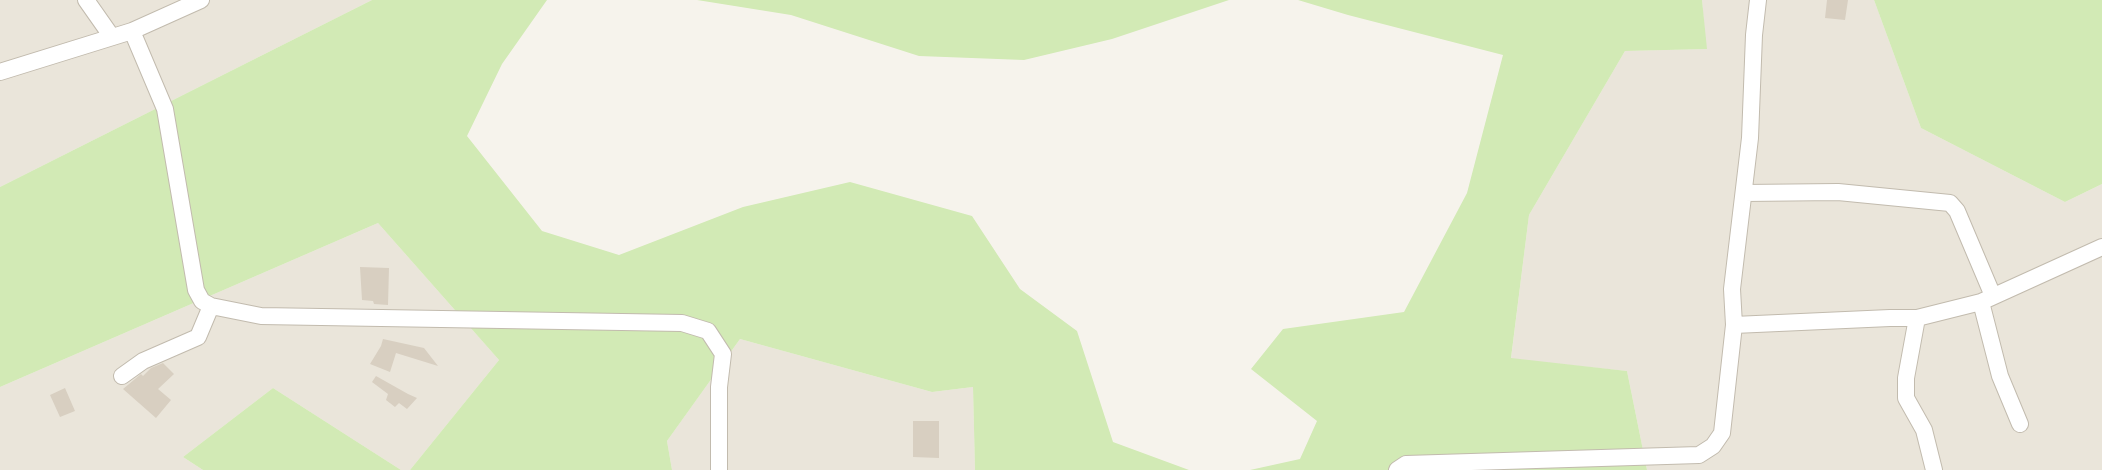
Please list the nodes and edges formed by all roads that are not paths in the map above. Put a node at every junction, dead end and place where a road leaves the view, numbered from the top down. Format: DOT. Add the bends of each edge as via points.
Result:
graph roads {
  1 [pos="86,0"];
  2 [pos="201,0"];
  3 [pos="1758,0"];
  4 [pos="132,31"];
  5 [pos="112,37"];
  6 [pos="0,72"];
  7 [pos="1744,193"];
  8 [pos="2102,247"];
  9 [pos="1987,299"];
  10 [pos="211,306"];
  11 [pos="1917,318"];
  12 [pos="1734,325"];
  13 [pos="122,376"];
  14 [pos="2020,424"];
  15 [pos="720,470"];
  16 [pos="1396,470"];
  17 [pos="1934,470"];
  1 -- 5 [label="street"];
  2 -- 4 [label="street"];
  3 -- 7 [label="street" via="1750,138"];
  4 -- 5 [label="street"];
  4 -- 10 [label="street" via="165,109 196,290 202,301"];
  5 -- 6 [label="street"];
  7 -- 9 [label="street" via="1838,192 1950,203 1957,211"];
  7 -- 12 [label="street" via="1732,288"];
  8 -- 9 [label="street"];
  9 -- 11 [label="street"];
  9 -- 14 [label="street" via="2000,376"];
  10 -- 13 [label="street" via="198,337 143,361"];
  10 -- 15 [label="street" via="261,316 682,323 708,331 723,354 719,387"];
  11 -- 12 [label="street"];
  11 -- 17 [label="street" via="1906,378 1906,398 1924,430"];
  12 -- 16 [label="street" via="1722,433 1713,446 1700,455 1406,464"];
}
